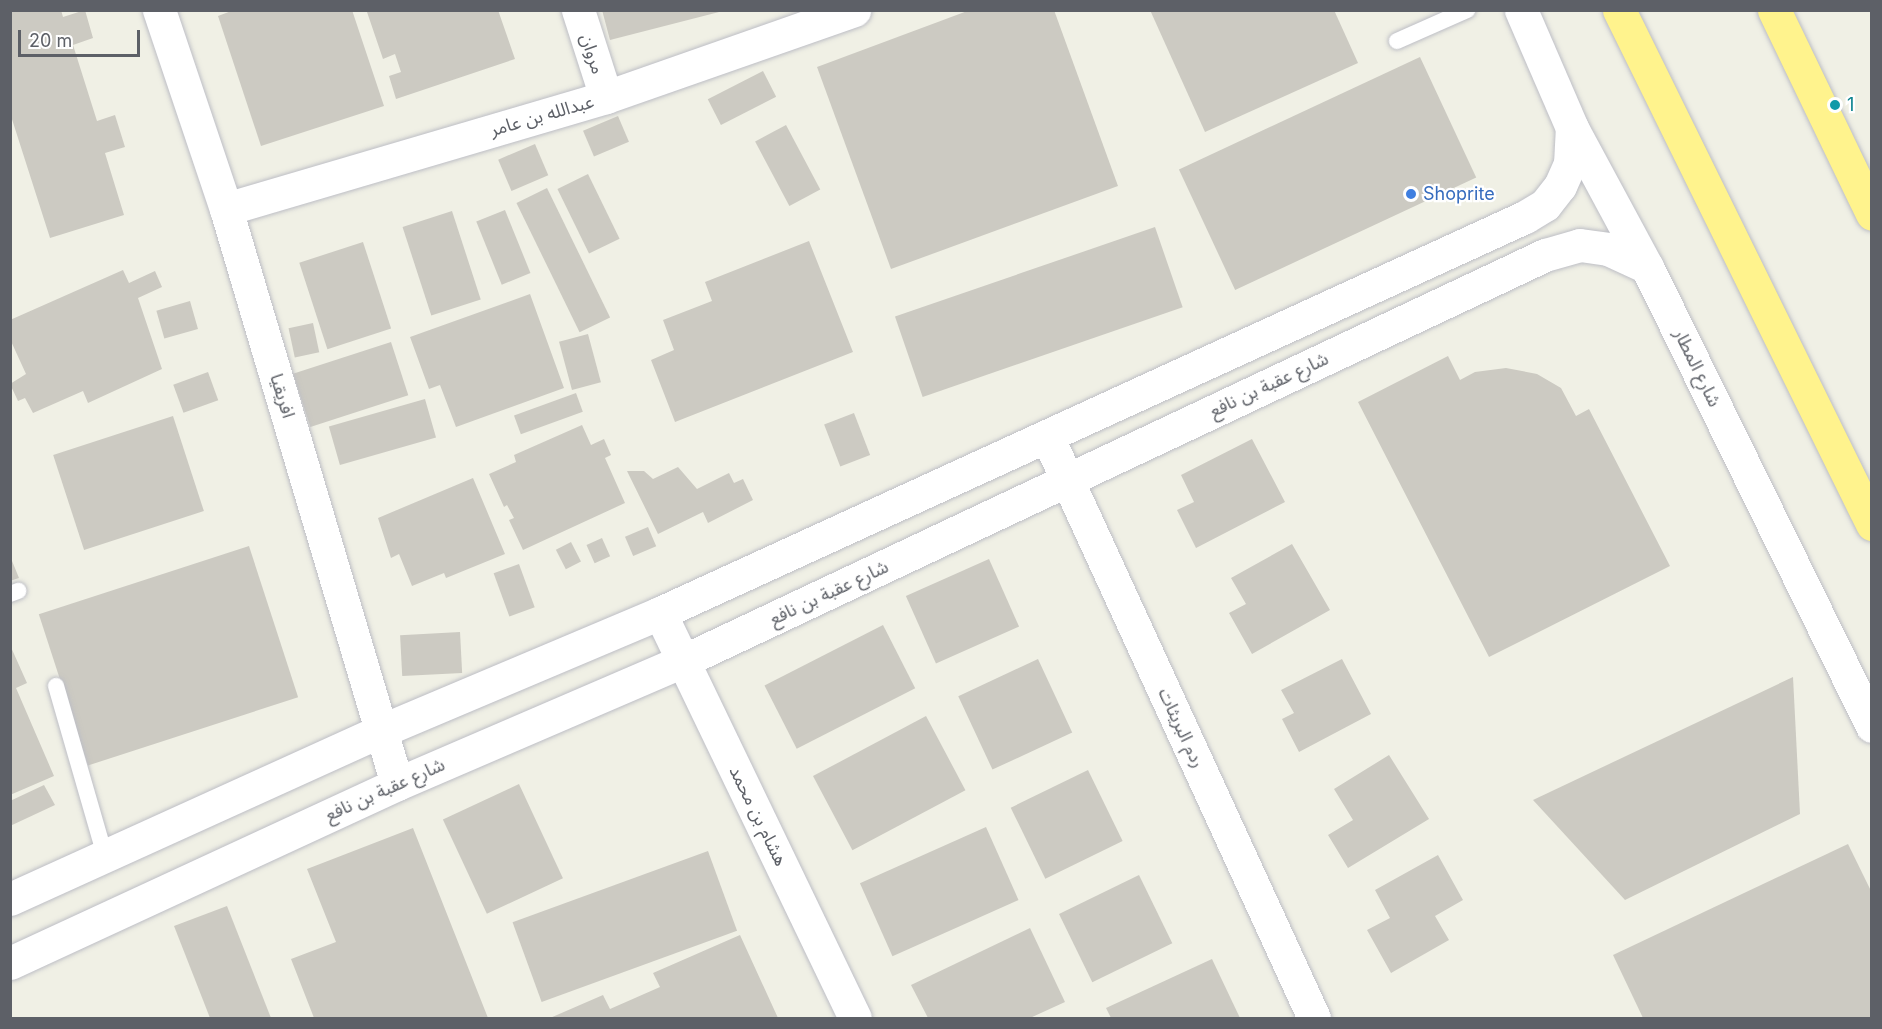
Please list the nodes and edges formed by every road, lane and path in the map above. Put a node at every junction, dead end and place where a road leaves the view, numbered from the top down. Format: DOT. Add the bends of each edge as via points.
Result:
graph roads {
  1 [pos="159,10"];
  2 [pos="578,10"];
  3 [pos="854,10"];
  4 [pos="1467,10"];
  5 [pos="1521,10"];
  6 [pos="1619,10"];
  7 [pos="1774,10"];
  8 [pos="1446,15"];
  9 [pos="1397,41"];
  10 [pos="606,97"];
  11 [pos="1572,128"];
  12 [pos="226,209"];
  13 [pos="1872,214"];
  14 [pos="1647,267"];
  15 [pos="1048,438"];
  16 [pos="1068,482"];
  17 [pos="1872,524"];
  18 [pos="660,613"];
  19 [pos="683,661"];
  20 [pos="56,686"];
  21 [pos="1872,726"];
  22 [pos="383,730"];
  23 [pos="397,784"];
  24 [pos="105,856"];
  25 [pos="10,899"];
  26 [pos="10,963"];
  27 [pos="855,1018"];
  28 [pos="1314,1018"];
  1 -- 12 [label="street, افريقيا"];
  2 -- 10 [label="street, مروان"];
  3 -- 10 [label="street, عبدالله بن عامر"];
  4 -- 8 [label="lane"];
  5 -- 11 [label="street, شارع المطار"];
  6 -- 17 [label="highway"];
  7 -- 13 [label="highway"];
  8 -- 9 [label="lane"];
  10 -- 12 [label="street, عبدالله بن عامر"];
  11 -- 14 [label="street, شارع المطار"];
  11 -- 15 [label="street" via="1570,164 1560,186 1545,205 1525,217"];
  12 -- 22 [label="street, افريقيا"];
  14 -- 16 [label="street, شارع عقبة بن نافع" via="1608,249 1580,245 1545,255"];
  14 -- 21 [label="street, شارع المطار"];
  15 -- 16 [label="street, ردم البريثات"];
  15 -- 18 [label="street"];
  16 -- 19 [label="street, شارع عقبة بن نافع"];
  16 -- 28 [label="street, ردم البريثات"];
  18 -- 19 [label="street, هشام بن محمد"];
  18 -- 22 [label="street"];
  19 -- 23 [label="street, شارع عقبة بن نافع"];
  19 -- 27 [label="street, هشام بن محمد"];
  20 -- 24 [label="lane"];
  22 -- 23 [label="street, افريقيا"];
  22 -- 24 [label="street"];
  23 -- 26 [label="street, شارع عقبة بن نافع"];
  24 -- 25 [label="street"];
}
